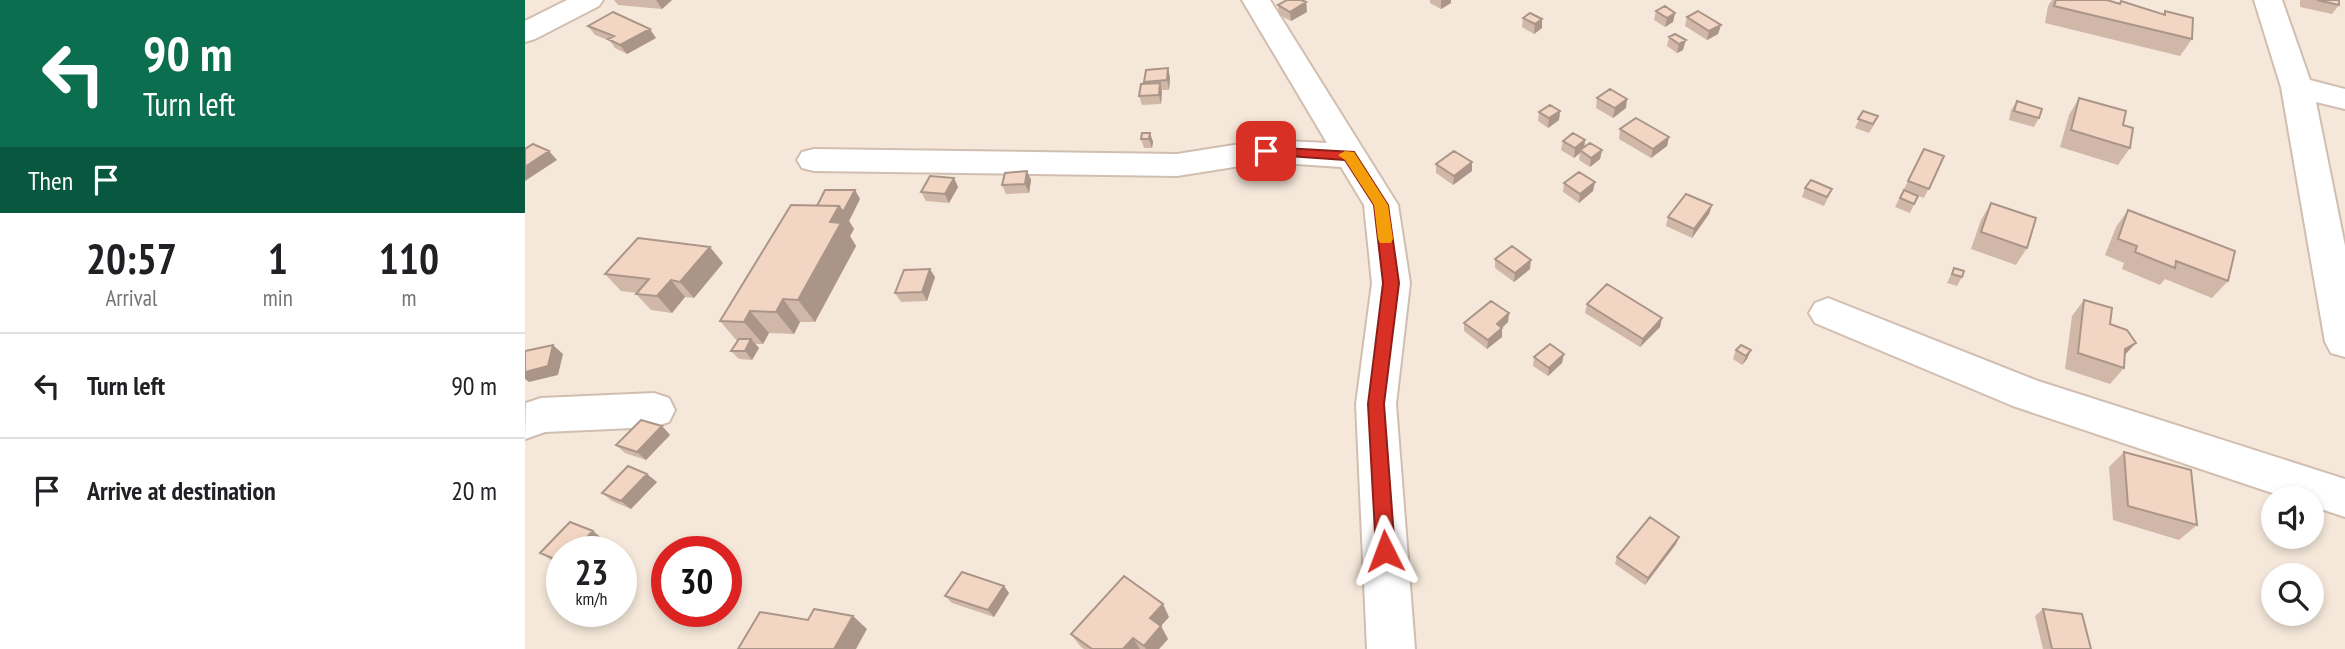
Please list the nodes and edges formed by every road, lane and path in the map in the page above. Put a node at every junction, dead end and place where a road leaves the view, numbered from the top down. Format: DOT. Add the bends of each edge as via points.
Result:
graph roads {
  1 [pos="589,0"];
  2 [pos="1256,0"];
  3 [pos="2268,0"];
  4 [pos="525,33"];
  5 [pos="2297,87"];
  6 [pos="2345,99"];
  7 [pos="1349,156"];
  8 [pos="814,160"];
  9 [pos="1828,313"];
  10 [pos="2345,342"];
  11 [pos="655,410"];
  12 [pos="525,422"];
  13 [pos="2345,498"];
  14 [pos="1391,649"];
  1 -- 4 [label="street"];
  2 -- 7 [label="street"];
  3 -- 5 [label="street"];
  5 -- 6 [label="street"];
  5 -- 10 [label="street"];
  7 -- 8 [label="street" via="1266,151 1177,165"];
  7 -- 14 [label="street" via="1381,205 1391,283 1376,404"];
  9 -- 13 [label="street" via="2027,394"];
  11 -- 12 [label="street" via="541,415"];
}
